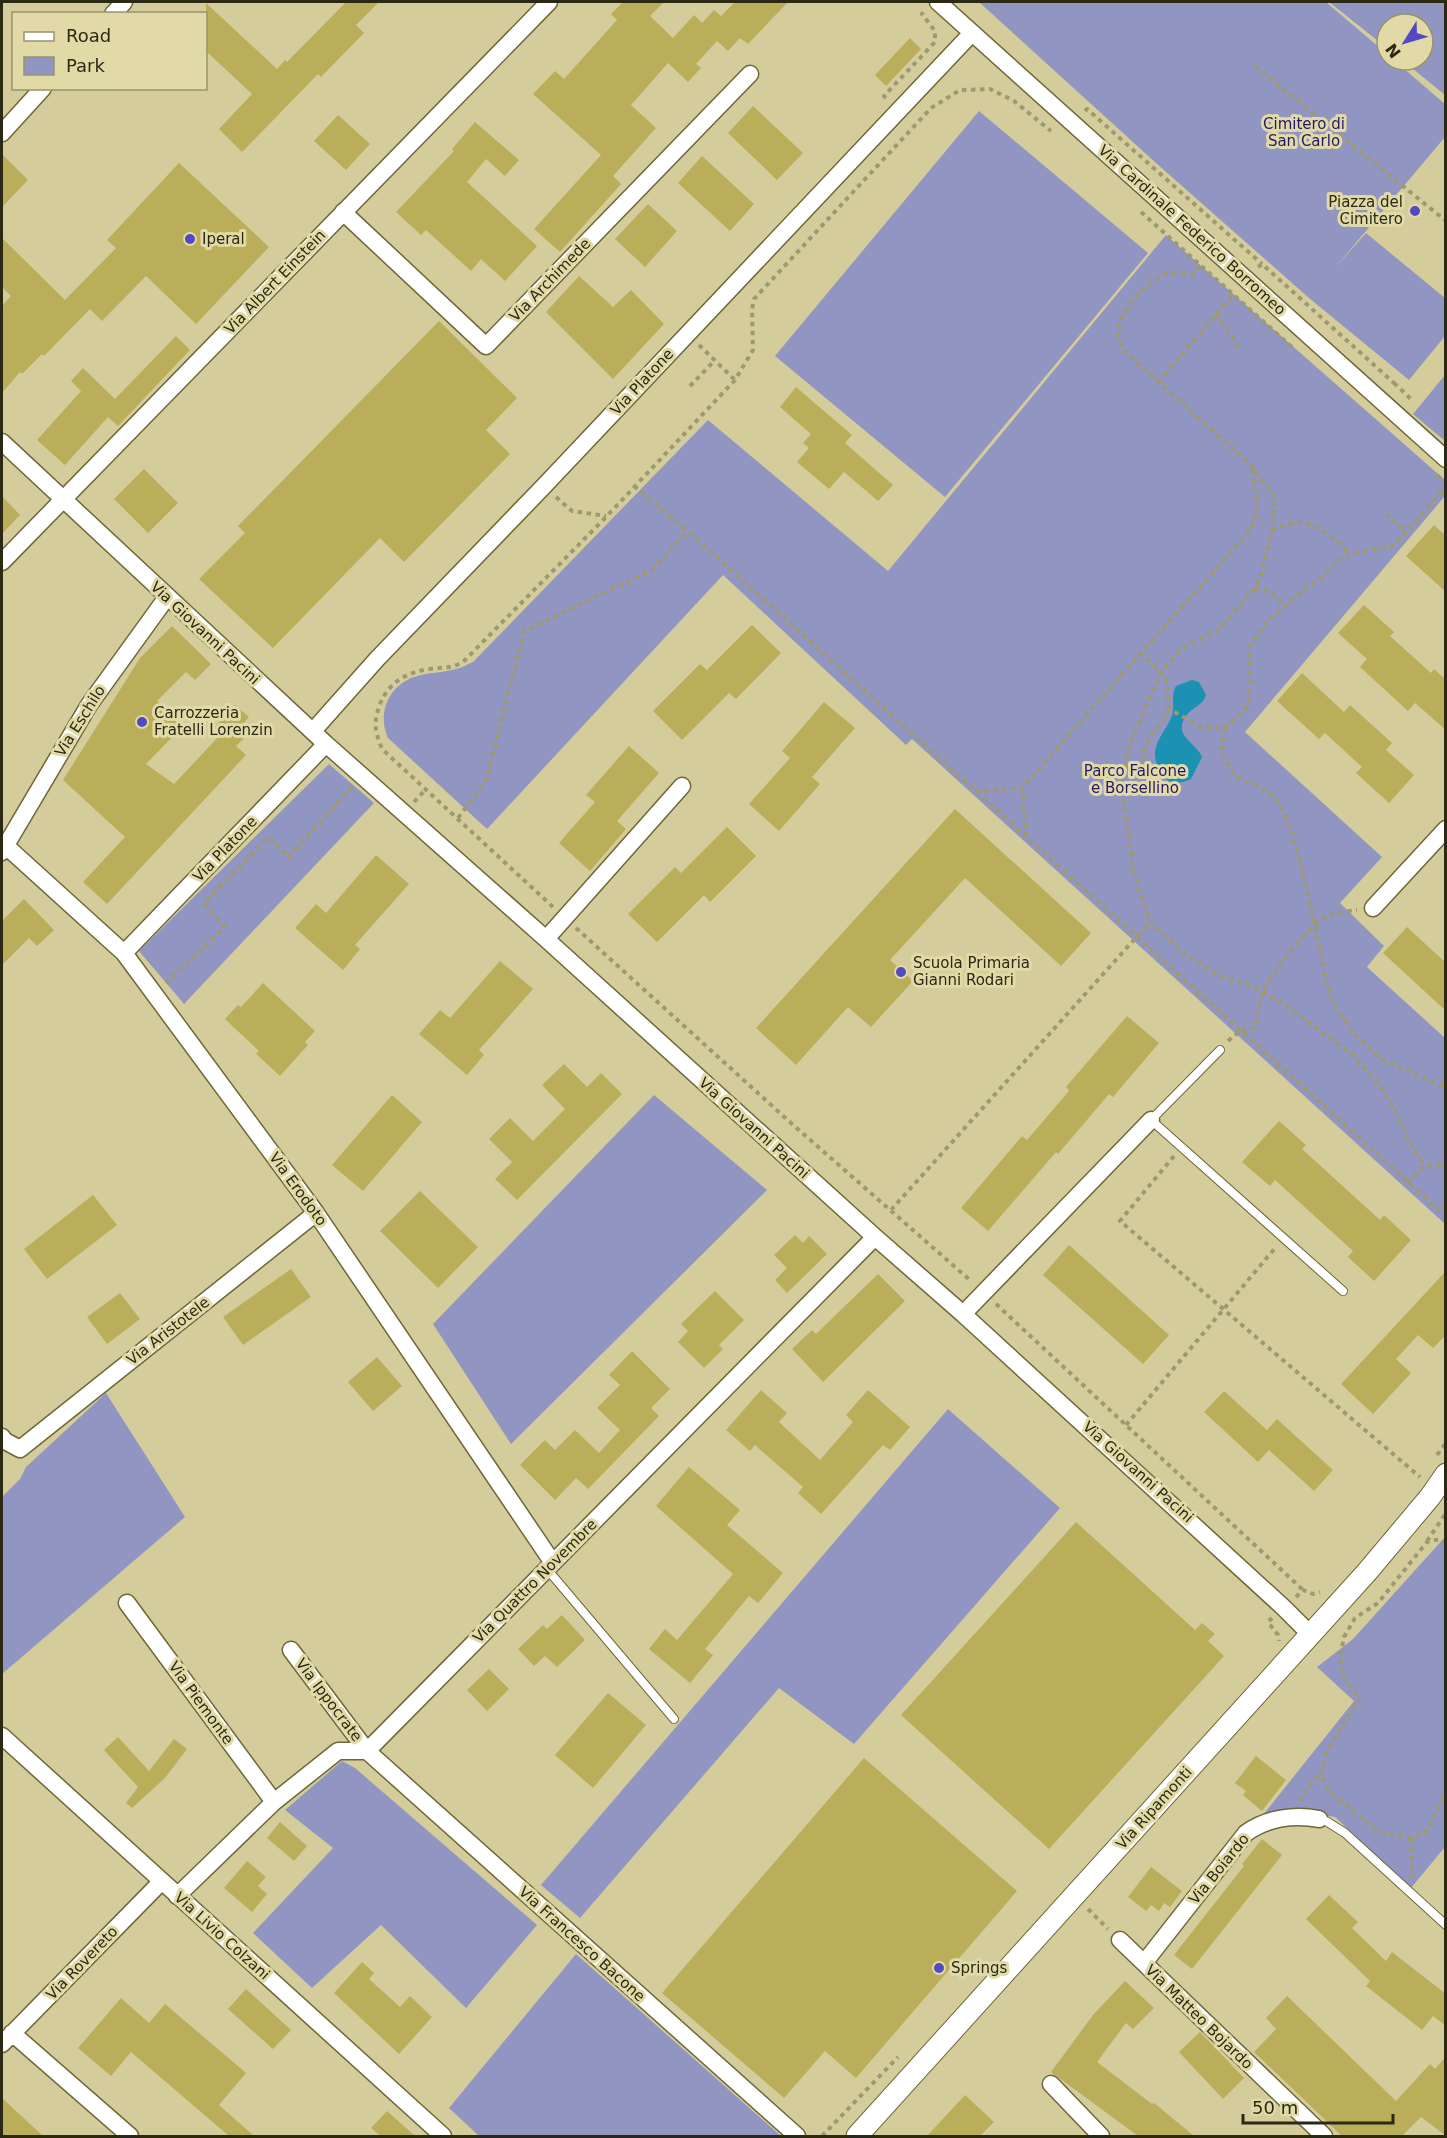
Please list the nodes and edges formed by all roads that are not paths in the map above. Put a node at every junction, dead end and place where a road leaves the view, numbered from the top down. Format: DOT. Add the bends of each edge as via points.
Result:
graph roads {
  1 [pos="549,2"];
  2 [pos="932,5"];
  3 [pos="972,33"];
  4 [pos="750,74"];
  5 [pos="41,90"];
  6 [pos="2,134"];
  7 [pos="343,212"];
  8 [pos="2,442"];
  9 [pos="1446,459"];
  10 [pos="63,500"];
  11 [pos="2,562"];
  12 [pos="167,597"];
  13 [pos="313,731"];
  14 [pos="326,744"];
  15 [pos="682,786"];
  16 [pos="1446,829"];
  17 [pos="4,849"];
  18 [pos="1373,908"];
  19 [pos="546,939"];
  20 [pos="124,953"];
  21 [pos="1220,1050"];
  22 [pos="1151,1120"];
  23 [pos="316,1213"];
  24 [pos="875,1238"];
  25 [pos="1343,1291"];
  26 [pos="963,1314"];
  27 [pos="2,1437"];
  28 [pos="1446,1474"];
  29 [pos="550,1566"];
  30 [pos="128,1603"];
  31 [pos="1310,1634"];
  32 [pos="291,1650"];
  33 [pos="674,1719"];
  34 [pos="2,1736"];
  35 [pos="367,1751"];
  36 [pos="274,1802"];
  37 [pos="1319,1819"];
  38 [pos="162,1881"];
  39 [pos="177,1896"];
  40 [pos="1446,1924"];
  41 [pos="1120,1940"];
  42 [pos="1144,1964"];
  43 [pos="7,2039"];
  44 [pos="1051,2084"];
  45 [pos="130,2136"];
  46 [pos="443,2136"];
  47 [pos="797,2136"];
  48 [pos="857,2136"];
  49 [pos="1101,2136"];
  50 [pos="1324,2136"];
  1 -- 7 [label="street, Via Albert Einstein"];
  2 -- 3 [label="street, Via Cardinale Federico Borromeo"];
  3 -- 9 [label="street, Via Cardinale Federico Borromeo"];
  3 -- 13 [label="street, Via Platone"];
  4 -- 7 [label="street, Via Archimede" via="486,346"];
  5 -- 6 [label="street"];
  7 -- 10 [label="street, Via Albert Einstein"];
  8 -- 10 [label="street, Via Giovanni Pacini"];
  10 -- 11 [label="street, Via Albert Einstein"];
  10 -- 12 [label="street, Via Giovanni Pacini"];
  12 -- 13 [label="street, Via Giovanni Pacini"];
  12 -- 17 [label="street, Via Eschilo" via="89,705"];
  13 -- 14 [label="street, Via Giovanni Pacini"];
  14 -- 19 [label="street, Via Giovanni Pacini"];
  14 -- 20 [label="street, Via Platone"];
  15 -- 19 [label="street"];
  16 -- 18 [label="street"];
  17 -- 20 [label="street, Via Erodoto"];
  19 -- 24 [label="street, Via Giovanni Pacini"];
  20 -- 23 [label="street, Via Erodoto"];
  21 -- 22 [label="lane"];
  22 -- 25 [label="lane"];
  22 -- 26 [label="street"];
  23 -- 27 [label="street, Via Aristotele" via="20,1449"];
  23 -- 29 [label="street, Via Erodoto"];
  24 -- 26 [label="street, Via Giovanni Pacini"];
  24 -- 29 [label="street, Via Quattro Novembre"];
  26 -- 31 [label="street, Via Giovanni Pacini"];
  28 -- 31 [label="street, Via Ripamonti" via="1374,1564"];
  29 -- 33 [label="lane"];
  29 -- 35 [label="street, Via Quattro Novembre"];
  30 -- 36 [label="street, Via Piemonte"];
  31 -- 48 [label="street, Via Ripamonti"];
  32 -- 35 [label="street, Via Ippocrate"];
  34 -- 38 [label="street, Via Livio Colzani"];
  35 -- 36 [label="street" via="338,1751"];
  35 -- 47 [label="street, Via Francesco Bacone"];
  36 -- 39 [label="street"];
  37 -- 40 [label="lane" via="1345,1833"];
  37 -- 42 [label="street, Via Boiardo" via="1266,1822 1246,1833"];
  38 -- 39 [label="street, Via Livio Colzani"];
  38 -- 43 [label="street, Via Rovereto"];
  39 -- 46 [label="street, Via Livio Colzani"];
  41 -- 42 [label="street, Via Matteo Bojardo"];
  42 -- 50 [label="street, Via Matteo Bojardo"];
  43 -- 45 [label="street"];
  44 -- 49 [label="street"];
}
